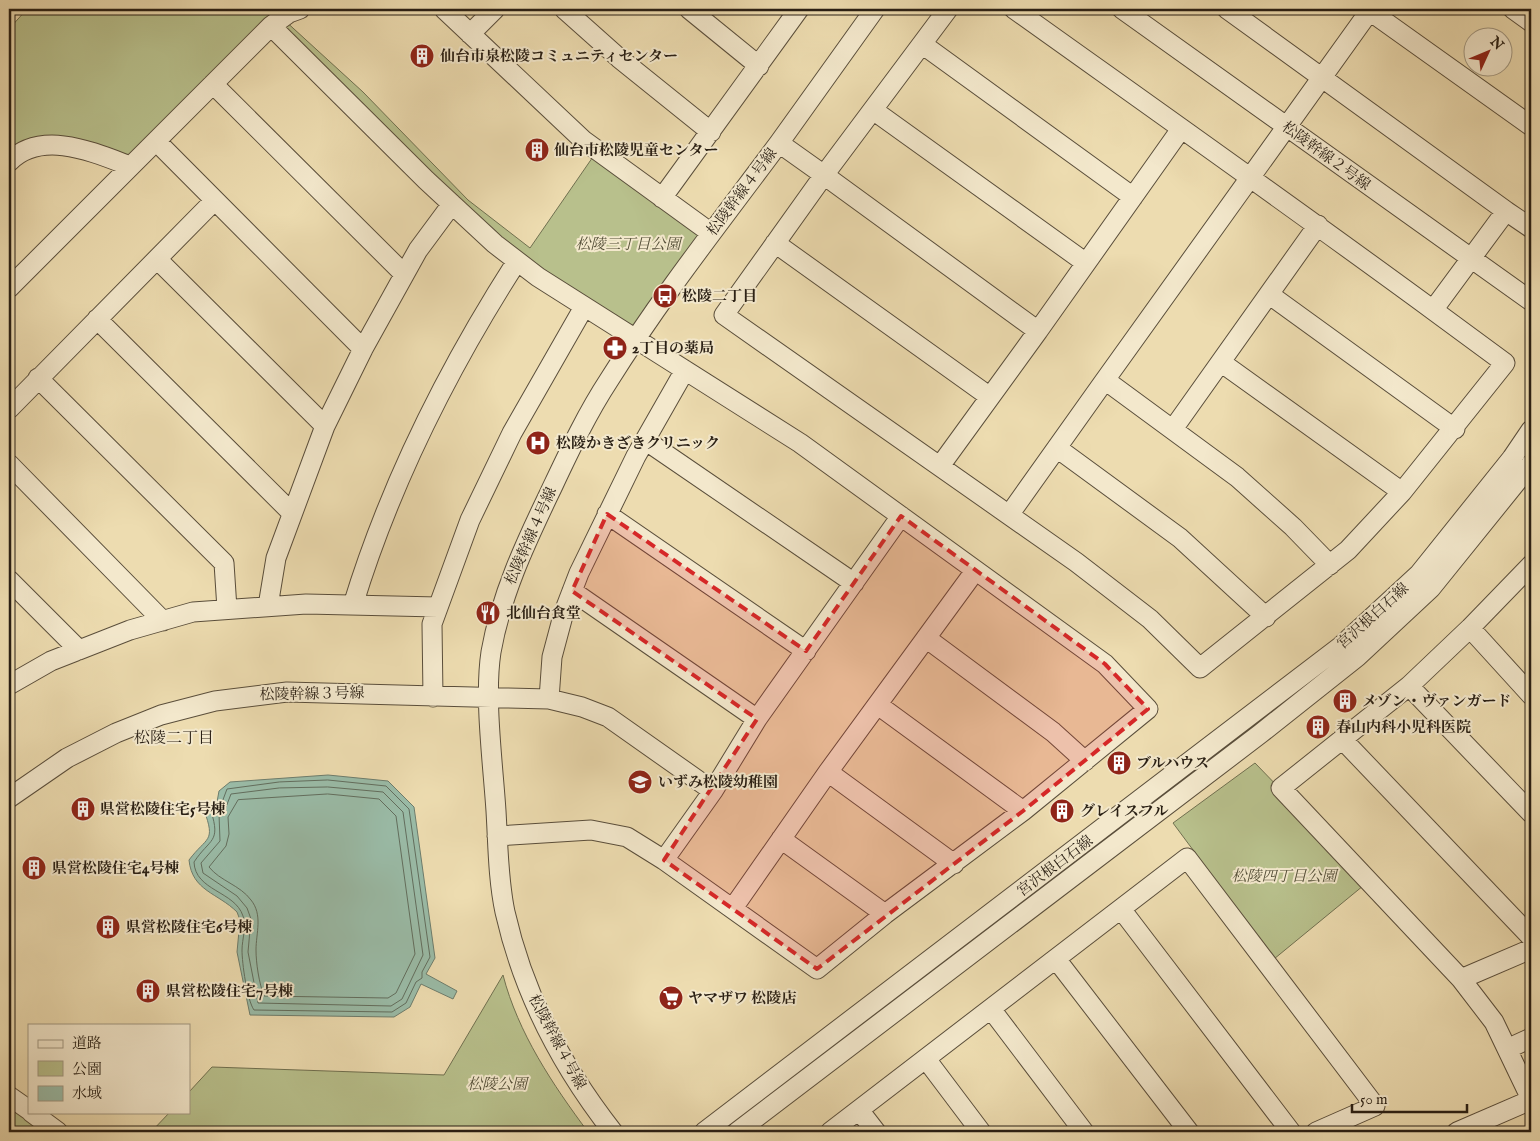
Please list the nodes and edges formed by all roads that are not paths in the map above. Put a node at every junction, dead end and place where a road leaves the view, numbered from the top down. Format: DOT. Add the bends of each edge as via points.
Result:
graph roads {
  1 [pos="300,9"];
  2 [pos="444,9"];
  3 [pos="494,9"];
  4 [pos="564,9"];
  5 [pos="689,9"];
  6 [pos="800,9"];
  7 [pos="875,9"];
  8 [pos="948,9"];
  9 [pos="1014,9"];
  10 [pos="1122,9"];
  11 [pos="1227,9"];
  12 [pos="1369,9"];
  13 [pos="1513,9"];
  14 [pos="1037,15"];
  15 [pos="1531,22"];
  16 [pos="271,26"];
  17 [pos="470,34"];
  18 [pos="922,44"];
  19 [pos="759,66"];
  20 [pos="1322,77"];
  21 [pos="213,84"];
  22 [pos="873,110"];
  23 [pos="1531,126"];
  24 [pos="1287,127"];
  25 [pos="1181,129"];
  26 [pos="711,132"];
  27 [pos="156,141"];
  28 [pos="779,143"];
  29 [pos="9,162"];
  30 [pos="130,166"];
  31 [pos="824,175"];
  32 [pos="1250,176"];
  33 [pos="662,198"];
  34 [pos="1133,198"];
  35 [pos="214,201"];
  36 [pos="452,204"];
  37 [pos="1506,211"];
  38 [pos="1318,226"];
  39 [pos="1531,228"];
  40 [pos="711,232"];
  41 [pos="775,244"];
  42 [pos="157,259"];
  43 [pos="1469,259"];
  44 [pos="517,261"];
  45 [pos="1086,263"];
  46 [pos="404,274"];
  47 [pos="9,288"];
  48 [pos="1270,295"];
  49 [pos="1531,301"];
  50 [pos="584,307"];
  51 [pos="1433,310"];
  52 [pos="97,319"];
  53 [pos="1038,331"];
  54 [pos="637,339"];
  55 [pos="363,350"];
  56 [pos="1222,363"];
  57 [pos="685,370"];
  58 [pos="38,378"];
  59 [pos="1105,380"];
  60 [pos="990,398"];
  61 [pos="9,408"];
  62 [pos="325,426"];
  63 [pos="1173,429"];
  64 [pos="1455,429"];
  65 [pos="1531,430"];
  66 [pos="645,440"];
  67 [pos="1057,448"];
  68 [pos="9,464"];
  69 [pos="1531,464"];
  70 [pos="940,466"];
  71 [pos="1402,492"];
  72 [pos="292,512"];
  73 [pos="607,514"];
  74 [pos="1009,515"];
  75 [pos="901,516"];
  76 [pos="1330,565"];
  77 [pos="975,571"];
  78 [pos="1530,571"];
  79 [pos="9,580"];
  80 [pos="854,583"];
  81 [pos="572,591"];
  82 [pos="353,605"];
  83 [pos="268,606"];
  84 [pos="438,607"];
  85 [pos="227,609"];
  86 [pos="1266,616"];
  87 [pos="164,621"];
  88 [pos="1470,628"];
  89 [pos="926,638"];
  90 [pos="79,650"];
  91 [pos="806,651"];
  92 [pos="9,685"];
  93 [pos="1409,686"];
  94 [pos="1531,694"];
  95 [pos="433,697"];
  96 [pos="490,697"];
  97 [pos="549,698"];
  98 [pos="878,705"];
  99 [pos="757,719"];
  100 [pos="1342,739"];
  101 [pos="1085,761"];
  102 [pos="828,772"];
  103 [pos="713,792"];
  104 [pos="10,795"];
  105 [pos="1023,811"];
  106 [pos="1531,813"];
  107 [pos="498,836"];
  108 [pos="781,839"];
  109 [pos="664,860"];
  110 [pos="954,864"];
  111 [pos="733,908"];
  112 [pos="1122,909"];
  113 [pos="885,914"];
  114 [pos="1531,936"];
  115 [pos="1531,949"];
  116 [pos="1056,959"];
  117 [pos="1462,979"];
  118 [pos="991,1009"];
  119 [pos="1531,1038"];
  120 [pos="1507,1049"];
  121 [pos="926,1059"];
  122 [pos="9,1096"];
  123 [pos="1531,1099"];
  124 [pos="28,1110"];
  125 [pos="859,1110"];
  126 [pos="34,1114"];
  127 [pos="58,1132"];
  128 [pos="613,1132"];
  129 [pos="704,1132"];
  130 [pos="737,1132"];
  131 [pos="830,1132"];
  132 [pos="876,1132"];
  133 [pos="981,1132"];
  134 [pos="1084,1132"];
  135 [pos="1189,1132"];
  136 [pos="1291,1132"];
  137 [pos="1316,1132"];
  138 [pos="1457,1132"];
  1 -- 16 [label="street"];
  2 -- 17 [label="street"];
  3 -- 17 [label="street"];
  4 -- 26 [label="street"];
  5 -- 19 [label="street"];
  6 -- 19 [label="street"];
  7 -- 28 [label="street, 松陵幹線４号線"];
  8 -- 18 [label="street"];
  9 -- 14 [label="street"];
  10 -- 24 [label="street, 松陵幹線２号線"];
  11 -- 20 [label="street"];
  12 -- 20 [label="street"];
  12 -- 23 [label="street"];
  13 -- 15 [label="street"];
  14 -- 25 [label="street"];
  16 -- 21 [label="street"];
  16 -- 36 [label="street"];
  17 -- 33 [label="street" via="583,140"];
  18 -- 22 [label="street"];
  18 -- 34 [label="street"];
  19 -- 26 [label="street"];
  20 -- 24 [label="street"];
  20 -- 37 [label="street"];
  21 -- 27 [label="street"];
  21 -- 46 [label="street"];
  22 -- 31 [label="street"];
  22 -- 45 [label="street"];
  24 -- 32 [label="street"];
  24 -- 43 [label="street, 松陵幹線２号線"];
  25 -- 32 [label="street"];
  25 -- 34 [label="street"];
  26 -- 33 [label="street"];
  27 -- 30 [label="street"];
  27 -- 35 [label="street"];
  28 -- 31 [label="street"];
  28 -- 40 [label="street, 松陵幹線４号線"];
  29 -- 30 [label="street" via="18,153 50,144 95,153"];
  30 -- 47 [label="street"];
  31 -- 41 [label="street"];
  31 -- 53 [label="street"];
  32 -- 38 [label="street"];
  32 -- 59 [label="street"];
  33 -- 40 [label="street"];
  34 -- 45 [label="street"];
  35 -- 42 [label="street"];
  35 -- 55 [label="street"];
  36 -- 44 [label="street"];
  36 -- 46 [label="street"];
  37 -- 39 [label="street"];
  37 -- 43 [label="street"];
  38 -- 48 [label="street"];
  38 -- 51 [label="street"];
  40 -- 54 [label="street, 松陵幹線４号線"];
  41 -- 60 [label="street"];
  41 -- 70 [label="street" via="724,315"];
  42 -- 52 [label="street"];
  42 -- 62 [label="street"];
  43 -- 49 [label="street, 松陵幹線２号線"];
  43 -- 51 [label="street"];
  44 -- 50 [label="street"];
  44 -- 82 [label="street" via="486,309 404,470 370,548"];
  45 -- 53 [label="street"];
  46 -- 55 [label="street"];
  48 -- 56 [label="street"];
  48 -- 64 [label="street"];
  50 -- 54 [label="street"];
  50 -- 84 [label="street" via="512,433 470,520"];
  51 -- 64 [label="street" via="1505,363"];
  52 -- 58 [label="street"];
  52 -- 72 [label="street"];
  53 -- 60 [label="street"];
  54 -- 57 [label="street"];
  54 -- 96 [label="street, 松陵幹線４号線" via="608,381 572,445 520,555 498,619 491,656"];
  55 -- 62 [label="street"];
  56 -- 63 [label="street"];
  56 -- 71 [label="street"];
  57 -- 66 [label="street"];
  57 -- 75 [label="street" via="800,443"];
  58 -- 61 [label="street"];
  58 -- 85 [label="street" via="224,563"];
  59 -- 63 [label="street"];
  59 -- 67 [label="street"];
  60 -- 70 [label="street"];
  62 -- 72 [label="street"];
  63 -- 76 [label="street" via="1237,476"];
  64 -- 71 [label="street"];
  65 -- 129 [label="street, 宮沢根白石線" via="1419,574 1341,646"];
  66 -- 73 [label="street"];
  66 -- 80 [label="street"];
  67 -- 74 [label="street"];
  67 -- 86 [label="street" via="1180,538"];
  68 -- 87 [label="street"];
  69 -- 130 [label="street" via="1431,588 1357,657"];
  70 -- 74 [label="street"];
  71 -- 76 [label="street"];
  72 -- 83 [label="street" via="276,558"];
  73 -- 81 [label="street"];
  73 -- 91 [label="street"];
  74 -- 86 [label="street" via="1150,619 1200,668"];
  75 -- 77 [label="street"];
  75 -- 80 [label="street"];
  76 -- 86 [label="street"];
  77 -- 89 [label="street"];
  77 -- 101 [label="street" via="1105,664 1148,708"];
  78 -- 88 [label="street"];
  79 -- 90 [label="street"];
  80 -- 91 [label="street"];
  81 -- 97 [label="street" via="552,657"];
  81 -- 99 [label="street"];
  82 -- 83 [label="street"];
  82 -- 84 [label="street"];
  83 -- 85 [label="street"];
  84 -- 95 [label="street" via="432,624"];
  85 -- 87 [label="street" via="193,612"];
  87 -- 90 [label="street"];
  88 -- 93 [label="street"];
  88 -- 94 [label="street"];
  89 -- 98 [label="street"];
  89 -- 101 [label="street" via="1053,732"];
  90 -- 92 [label="street" via="52,660"];
  91 -- 99 [label="street"];
  93 -- 100 [label="street"];
  93 -- 106 [label="street"];
  95 -- 96 [label="street, 松陵幹線３号線"];
  95 -- 104 [label="street, 松陵幹線３号線" via="287,692 215,701 161,715 116,733 67,758"];
  96 -- 97 [label="street, 松陵幹線３号線"];
  96 -- 107 [label="street, 松陵幹線４号線"];
  97 -- 103 [label="street, 松陵幹線３号線" via="608,718"];
  98 -- 102 [label="street"];
  98 -- 105 [label="street"];
  99 -- 103 [label="street"];
  100 -- 114 [label="street"];
  100 -- 117 [label="street" via="1281,788"];
  101 -- 105 [label="street"];
  102 -- 108 [label="street"];
  102 -- 110 [label="street"];
  103 -- 109 [label="street"];
  105 -- 110 [label="street"];
  107 -- 109 [label="street" via="592,830 609,832 626,836"];
  107 -- 128 [label="street, 松陵幹線４号線" via="505,912 517,957 538,1012 567,1065"];
  108 -- 111 [label="street"];
  108 -- 113 [label="street"];
  109 -- 111 [label="street"];
  110 -- 113 [label="street"];
  111 -- 113 [label="street" via="817,969"];
  112 -- 116 [label="street"];
  112 -- 136 [label="street"];
  112 -- 137 [label="street" via="1187,858 1375,1106"];
  115 -- 117 [label="street"];
  116 -- 118 [label="street"];
  116 -- 135 [label="street"];
  117 -- 120 [label="street" via="1494,1022"];
  118 -- 121 [label="street"];
  118 -- 134 [label="street"];
  119 -- 120 [label="street"];
  120 -- 123 [label="street"];
  121 -- 125 [label="street"];
  121 -- 133 [label="street"];
  122 -- 124 [label="street"];
  123 -- 138 [label="street"];
  125 -- 131 [label="street"];
  125 -- 132 [label="street"];
  126 -- 127 [label="street"];
}
